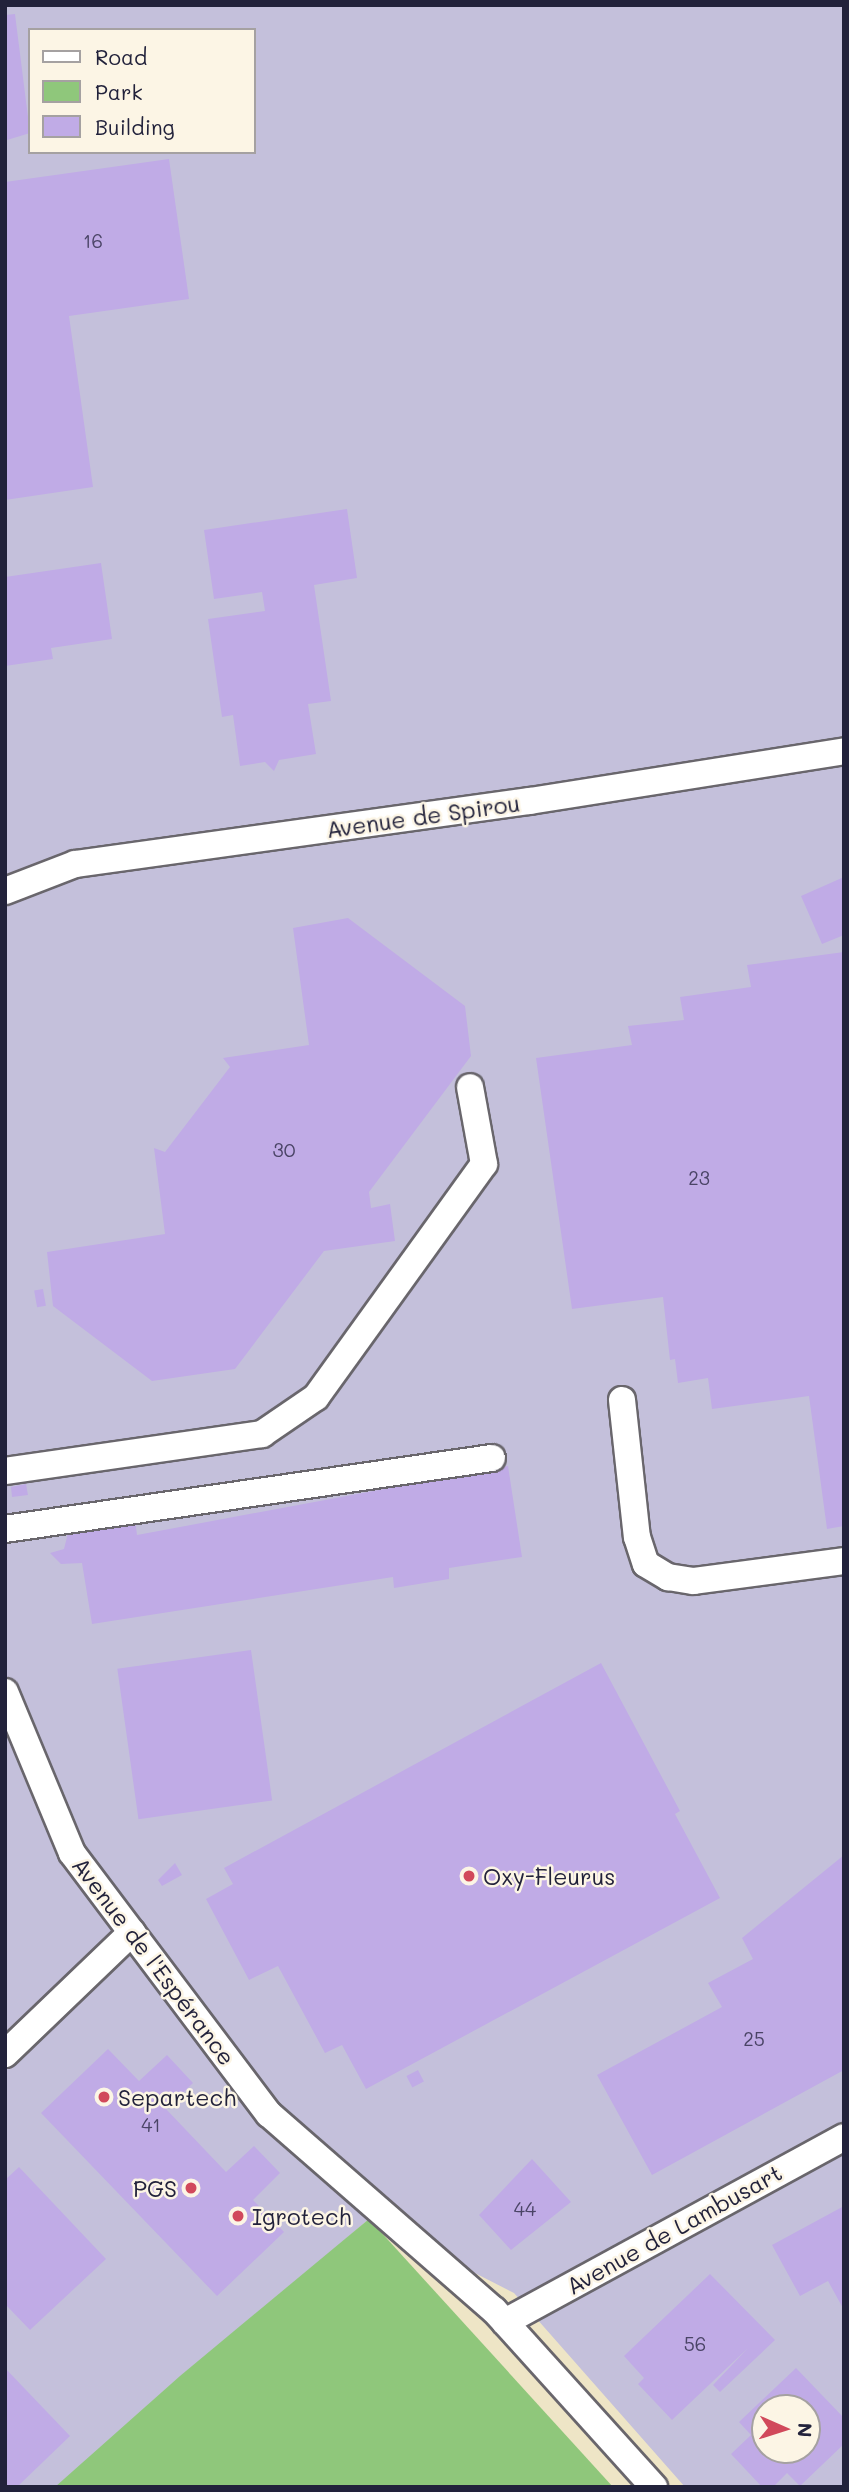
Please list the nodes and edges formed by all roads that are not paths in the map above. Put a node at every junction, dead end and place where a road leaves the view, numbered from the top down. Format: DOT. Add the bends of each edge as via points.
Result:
graph roads {
  1 [pos="844,751"];
  2 [pos="5,891"];
  3 [pos="470,1087"];
  4 [pos="622,1400"];
  5 [pos="492,1458"];
  6 [pos="5,1471"];
  7 [pos="5,1528"];
  8 [pos="841,1566"];
  9 [pos="5,1692"];
  10 [pos="132,1932"];
  11 [pos="5,2054"];
  12 [pos="844,2137"];
  13 [pos="505,2322"];
  14 [pos="654,2487"];
  1 -- 2 [label="street, Avenue de Spirou" via="530,801 75,864"];
  3 -- 6 [label="street" via="484,1164 316,1397 262,1434"];
  4 -- 8 [label="street" via="638,1537 646,1564 668,1577 694,1581"];
  5 -- 7 [label="street"];
  9 -- 10 [label="street, Avenue de l'Espérance" via="72,1853"];
  10 -- 11 [label="street"];
  10 -- 13 [label="street, Avenue de l'Espérance" via="269,2114"];
  12 -- 13 [label="street, Avenue de Lambusart"];
  13 -- 14 [label="street, Avenue de l'Espérance"];
}
